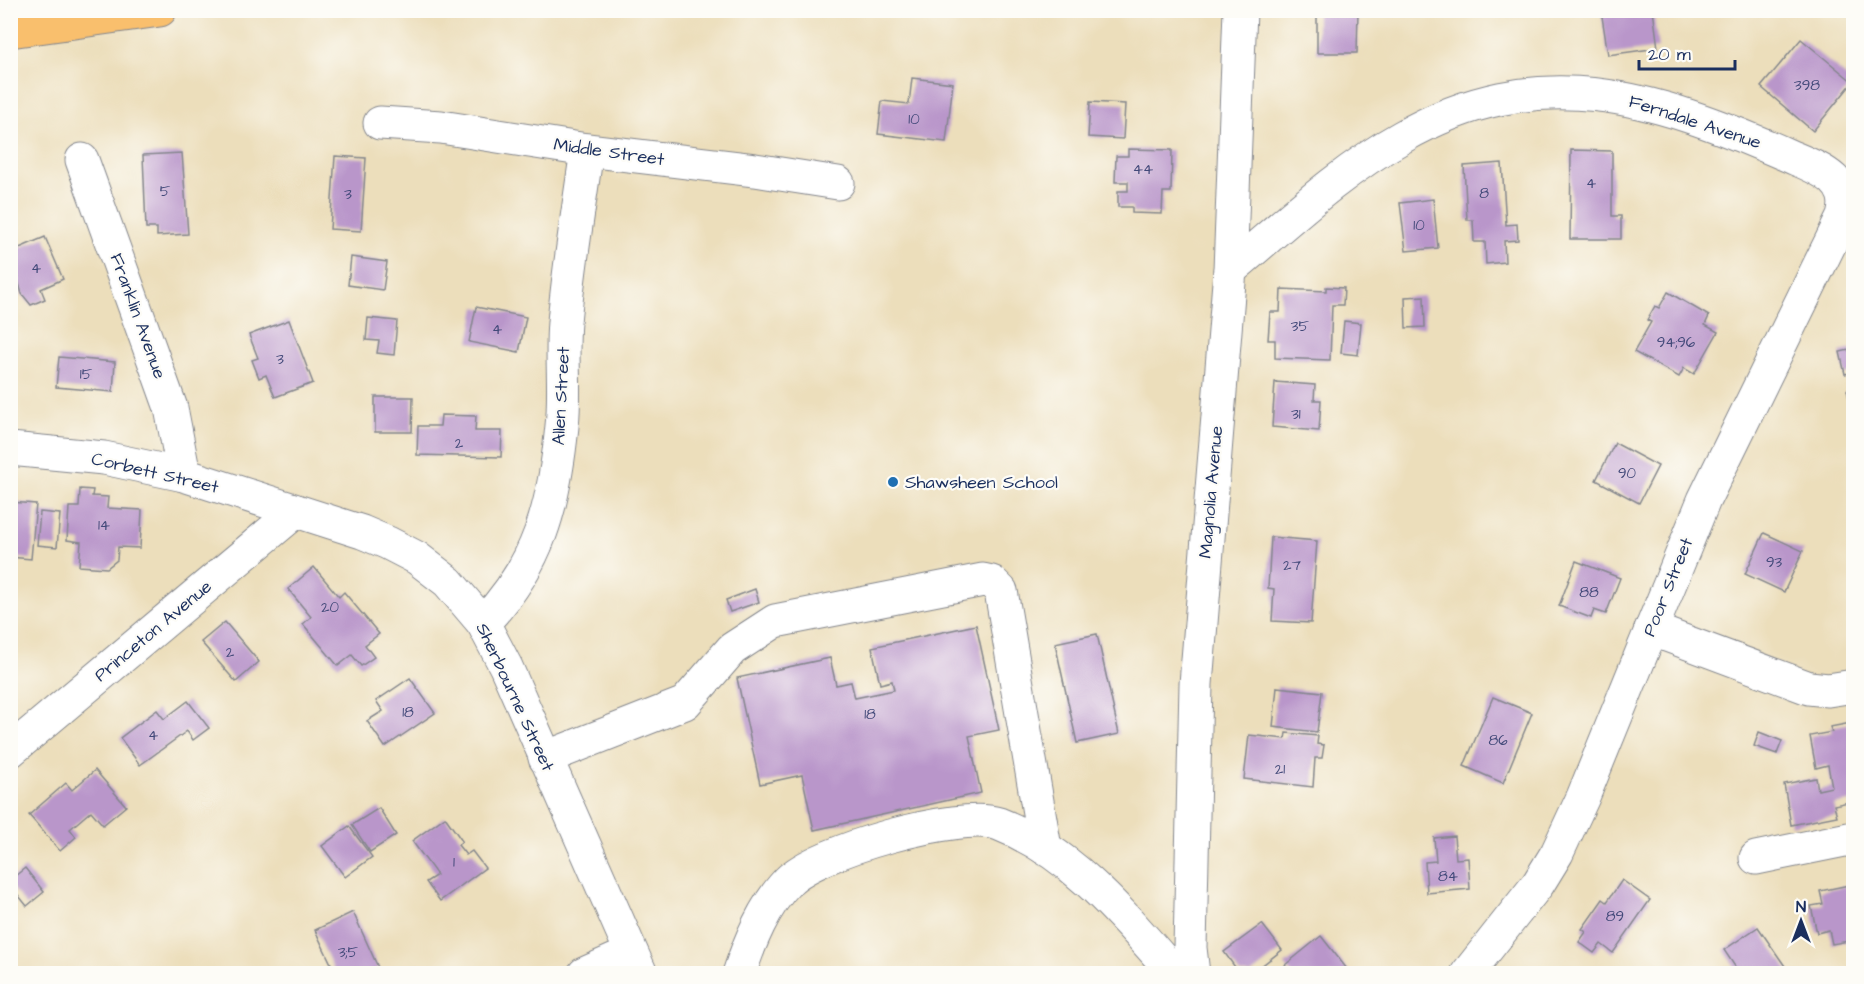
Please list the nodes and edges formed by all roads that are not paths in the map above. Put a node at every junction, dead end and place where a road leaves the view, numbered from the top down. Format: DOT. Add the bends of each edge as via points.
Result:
graph roads {
  1 [pos="160,10"];
  2 [pos="1239,10"];
  3 [pos="10,31"];
  4 [pos="380,123"];
  5 [pos="587,150"];
  6 [pos="82,160"];
  7 [pos="838,183"];
  8 [pos="1841,189"];
  9 [pos="1230,270"];
  10 [pos="10,449"];
  11 [pos="184,475"];
  12 [pos="296,511"];
  13 [pos="483,623"];
  14 [pos="1651,629"];
  15 [pos="1854,686"];
  16 [pos="10,751"];
  17 [pos="545,758"];
  18 [pos="1854,838"];
  19 [pos="1046,848"];
  20 [pos="1756,858"];
  21 [pos="636,963"];
  22 [pos="1172,969"];
  23 [pos="584,974"];
  24 [pos="739,974"];
  25 [pos="1467,974"];
  1 -- 3 [label="highway"];
  2 -- 9 [label="street, Magnolia Avenue"];
  4 -- 5 [label="street, Middle Street" via="471,131"];
  5 -- 7 [label="street, Middle Street"];
  5 -- 13 [label="street, Allen Street" via="564,322 562,426 546,522 523,573 507,598"];
  6 -- 11 [label="street, Franklin Avenue" via="171,408"];
  8 -- 9 [label="street, Ferndale Avenue" via="1826,172 1746,137 1636,100 1580,92 1517,94 1453,112 1403,136 1348,173"];
  8 -- 14 [label="street, Poor Street" via="1845,202 1843,217 1704,500"];
  9 -- 22 [label="street, Magnolia Avenue"];
  10 -- 11 [label="street, Corbett Street" via="104,459"];
  11 -- 12 [label="street, Corbett Street"];
  12 -- 13 [label="street, Sherbourne Street" via="362,532 417,558 448,582"];
  12 -- 16 [label="street, Princeton Avenue"];
  13 -- 17 [label="street, Sherbourne Street"];
  14 -- 15 [label="street" via="1809,688"];
  14 -- 25 [label="street, Poor Street" via="1557,853 1538,884"];
  17 -- 19 [label="street" via="685,703 732,649 776,621 983,580 1001,591"];
  17 -- 21 [label="street, Sherbourne Street"];
  18 -- 20 [label="street"];
  19 -- 22 [label="street" via="1087,878"];
  19 -- 24 [label="street" via="996,823 978,821 941,825 837,852 788,881 756,930"];
  21 -- 23 [label="street"];
}
